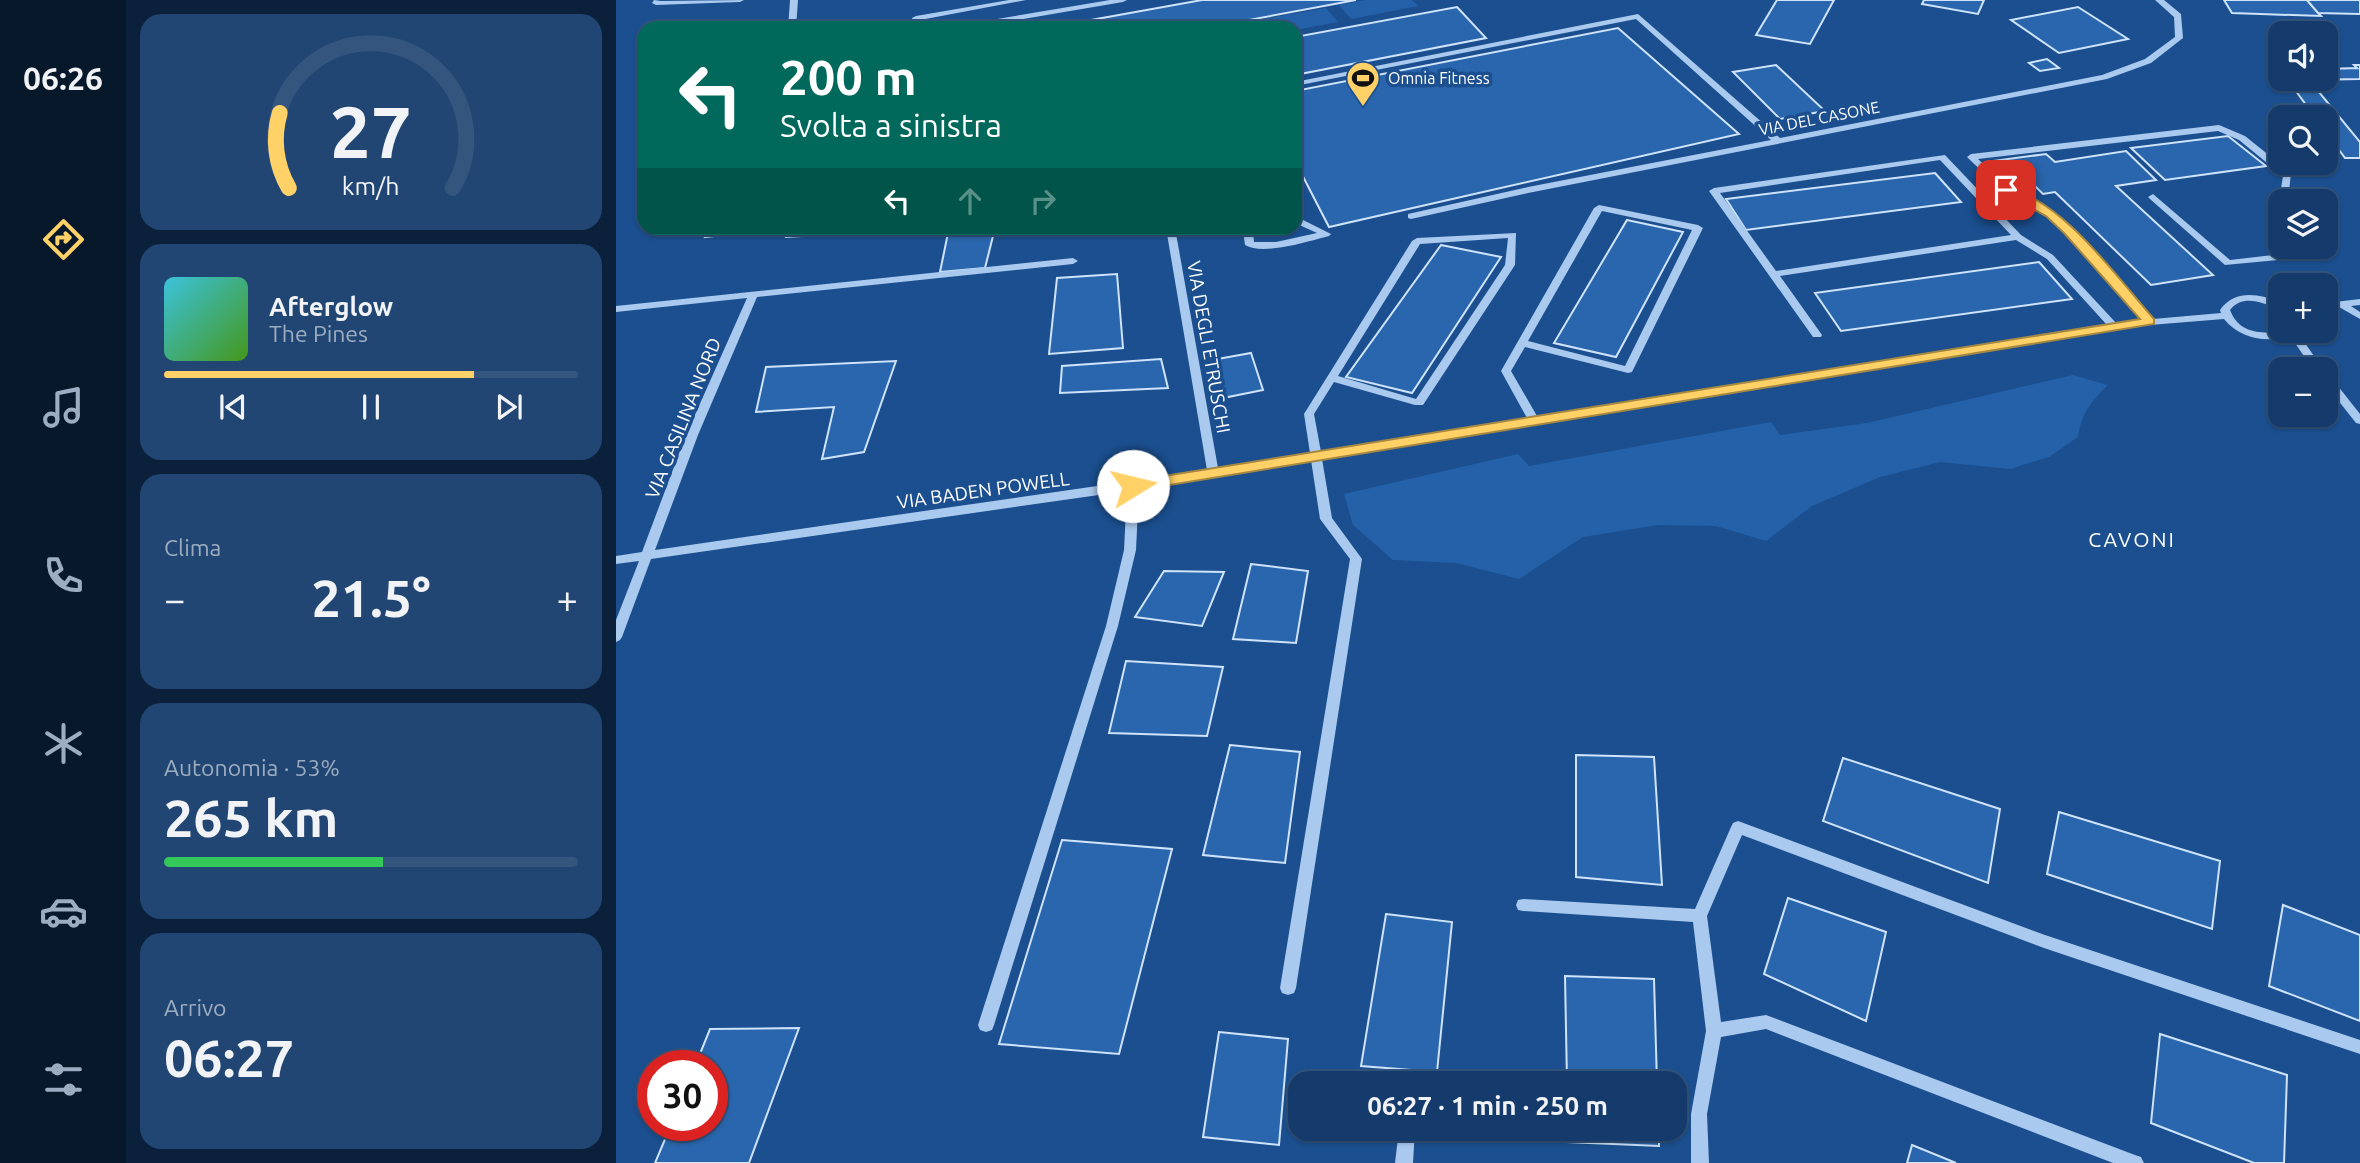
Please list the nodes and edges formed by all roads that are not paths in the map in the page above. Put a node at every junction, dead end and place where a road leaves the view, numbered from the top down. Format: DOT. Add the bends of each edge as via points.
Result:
graph roads {
  1 [pos="658,0"];
  2 [pos="740,0"];
  3 [pos="794,0"];
  4 [pos="1022,0"];
  5 [pos="1123,0"];
  6 [pos="2159,0"];
  7 [pos="792,21"];
  8 [pos="917,21"];
  9 [pos="998,21"];
  10 [pos="1302,83"];
  11 [pos="1778,141"];
  12 [pos="2286,189"];
  13 [pos="2153,197"];
  14 [pos="1410,216"];
  15 [pos="1302,222"];
  16 [pos="1171,235"];
  17 [pos="1249,235"];
  18 [pos="2018,237"];
  19 [pos="2268,258"];
  20 [pos="1073,261"];
  21 [pos="1773,274"];
  22 [pos="753,295"];
  23 [pos="2268,302"];
  24 [pos="2360,302"];
  25 [pos="2340,304"];
  26 [pos="616,309"];
  27 [pos="2226,316"];
  28 [pos="2360,316"];
  29 [pos="2150,322"];
  30 [pos="2114,327"];
  31 [pos="1817,335"];
  32 [pos="2268,336"];
  33 [pos="1522,343"];
  34 [pos="1332,378"];
  35 [pos="2338,393"];
  36 [pos="1534,421"];
  37 [pos="2360,421"];
  38 [pos="1318,456"];
  39 [pos="1213,473"];
  40 [pos="1133,486"];
  41 [pos="648,555"];
  42 [pos="616,560"];
  43 [pos="616,637"];
  44 [pos="1523,905"];
  45 [pos="1700,916"];
  46 [pos="1288,988"];
  47 [pos="986,1025"];
  48 [pos="1714,1031"];
  49 [pos="2360,1047"];
  50 [pos="1406,1141"];
  51 [pos="1404,1163"];
  52 [pos="1700,1163"];
  53 [pos="2135,1163"];
  1 -- 2 [label="street" via="656,3"];
  3 -- 7 [label="street"];
  4 -- 8 [label="street"];
  5 -- 9 [label="street"];
  6 -- 11 [label="street, VIA DEL CASONE" via="2178,16 2179,38 2148,61 2115,73"];
  10 -- 11 [label="street" via="1639,16"];
  11 -- 14 [label="street, VIA DEL CASONE"];
  12 -- 29 [label="street" via="2288,175 2242,138 2220,128 1971,157 2006,190 2050,214 2068,230"];
  13 -- 19 [label="lane" via="2228,263"];
  15 -- 17 [label="street" via="1326,234 1276,245 1250,244"];
  16 -- 39 [label="street, VIA DEGLI ETRUSCHI"];
  18 -- 21 [label="street"];
  18 -- 21 [label="street" via="1942,157 1714,191"];
  18 -- 30 [label="street" via="2050,257"];
  20 -- 22 [label="street"];
  21 -- 31 [label="street"];
  22 -- 26 [label="street"];
  22 -- 41 [label="street, VIA CASILINA NORD" via="692,435"];
  23 -- 27 [label="street" via="2241,298 2227,305"];
  24 -- 25 [label="street"];
  25 -- 28 [label="street"];
  27 -- 29 [label="street, VIA BADEN POWELL"];
  27 -- 32 [label="street" via="2239,328"];
  29 -- 30 [label="street, VIA BADEN POWELL"];
  30 -- 36 [label="street, VIA BADEN POWELL"];
  33 -- 33 [label="street" via="1599,208 1698,228 1628,370"];
  33 -- 36 [label="street" via="1506,371"];
  34 -- 34 [label="street" via="1417,241 1513,235 1510,265 1419,403"];
  34 -- 38 [label="street" via="1310,414"];
  35 -- 37 [label="street"];
  36 -- 38 [label="street, VIA BADEN POWELL"];
  38 -- 39 [label="street, VIA BADEN POWELL"];
  38 -- 46 [label="street" via="1326,519 1356,559"];
  39 -- 40 [label="street, VIA BADEN POWELL"];
  40 -- 41 [label="street, VIA BADEN POWELL"];
  40 -- 47 [label="street" via="1130,550 1112,626"];
  41 -- 42 [label="street, VIA BADEN POWELL"];
  41 -- 43 [label="street, VIA CASILINA NORD"];
  44 -- 45 [label="street"];
  45 -- 48 [label="street"];
  45 -- 49 [label="street" via="1738,827 2044,941"];
  48 -- 52 [label="street" via="1699,1114"];
  48 -- 53 [label="street" via="1766,1022"];
  50 -- 51 [label="street"];
}
